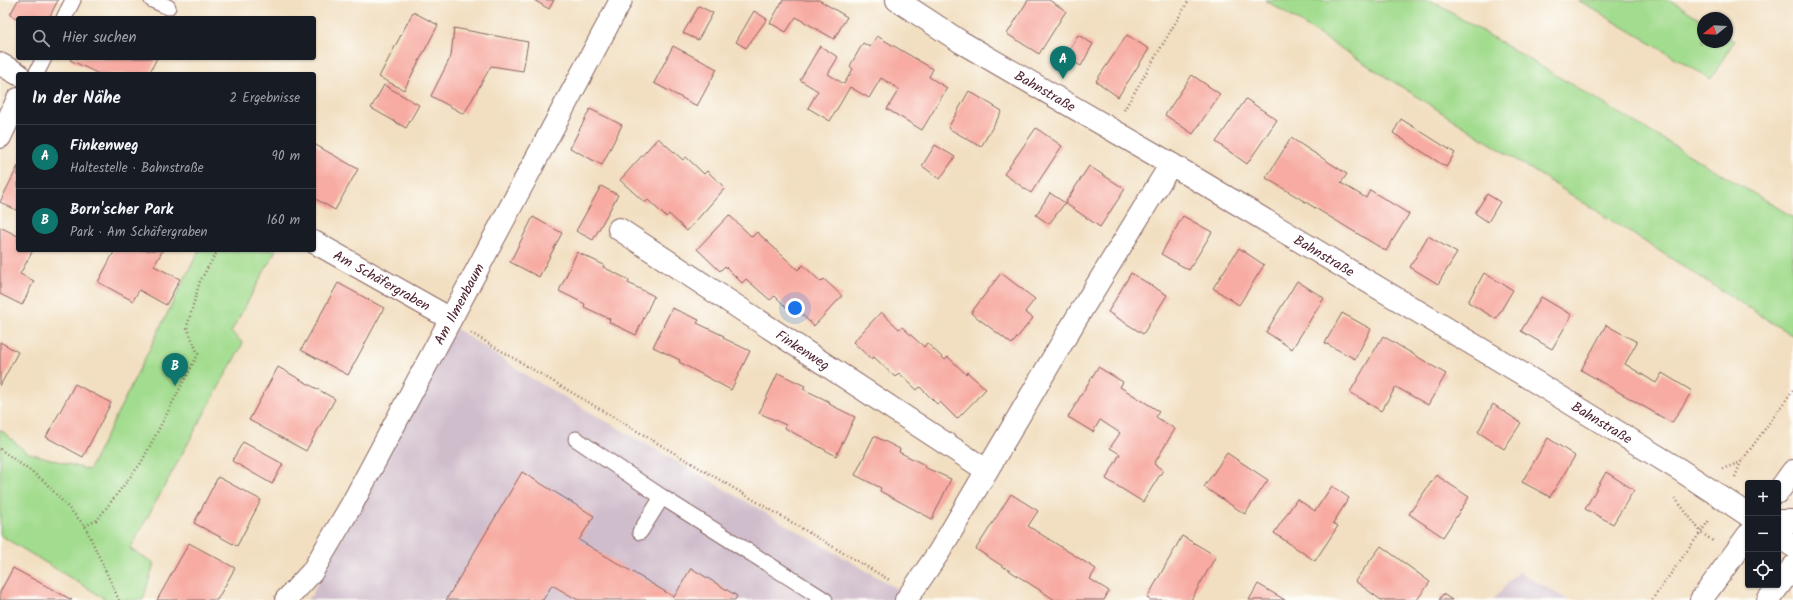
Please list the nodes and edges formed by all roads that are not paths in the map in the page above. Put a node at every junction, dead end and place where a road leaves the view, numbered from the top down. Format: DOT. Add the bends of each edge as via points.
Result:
graph roads {
  1 [pos="73,0"];
  2 [pos="152,0"];
  3 [pos="621,0"];
  4 [pos="897,0"];
  5 [pos="168,7"];
  6 [pos="65,16"];
  7 [pos="43,60"];
  8 [pos="0,64"];
  9 [pos="37,72"];
  10 [pos="16,73"];
  11 [pos="16,103"];
  12 [pos="0,136"];
  13 [pos="1171,164"];
  14 [pos="619,229"];
  15 [pos="316,243"];
  16 [pos="449,318"];
  17 [pos="576,439"];
  18 [pos="986,470"];
  19 [pos="1793,471"];
  20 [pos="1781,488"];
  21 [pos="662,497"];
  22 [pos="1745,513"];
  23 [pos="1781,521"];
  24 [pos="1793,521"];
  25 [pos="640,532"];
  26 [pos="1781,538"];
  27 [pos="1745,539"];
  28 [pos="1793,546"];
  29 [pos="1793,567"];
  30 [pos="914,598"];
  31 [pos="286,600"];
  32 [pos="825,600"];
  33 [pos="1701,600"];
  34 [pos="1768,600"];
  1 -- 6 [label="lane"];
  2 -- 5 [label="lane"];
  3 -- 16 [label="street, Am Ilmenbaum"];
  4 -- 13 [label="street, Bahnstraße" via="961,42"];
  7 -- 9 [label="lane"];
  8 -- 10 [label="street"];
  11 -- 12 [label="street"];
  13 -- 18 [label="street"];
  13 -- 22 [label="street, Bahnstraße" via="1521,372"];
  14 -- 18 [label="street, Finkenweg"];
  15 -- 16 [label="street, Am Schäfergraben"];
  16 -- 31 [label="street, Am Ilmenbaum" via="352,504 312,572"];
  17 -- 21 [label="lane"];
  18 -- 30 [label="street"];
  19 -- 20 [label="street"];
  21 -- 25 [label="lane"];
  21 -- 32 [label="lane"];
  23 -- 24 [label="street"];
  26 -- 28 [label="street"];
  27 -- 33 [label="street"];
  29 -- 34 [label="street"];
}
